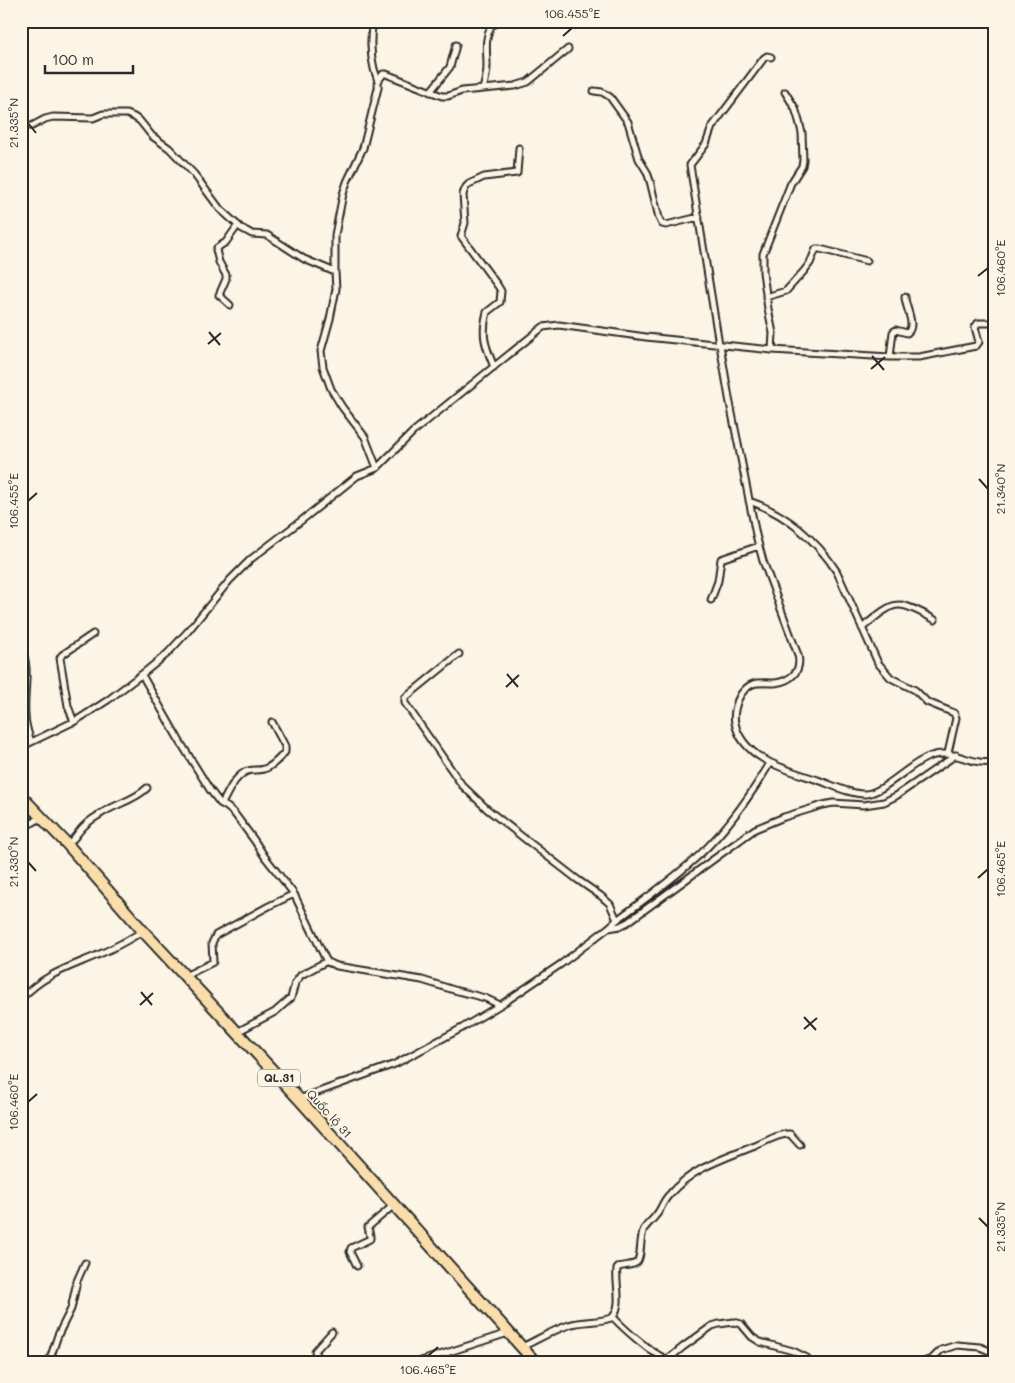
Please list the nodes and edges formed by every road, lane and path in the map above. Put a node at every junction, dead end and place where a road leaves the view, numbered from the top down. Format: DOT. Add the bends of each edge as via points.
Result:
graph roads {
  1 [pos="373,21"];
  2 [pos="500,21"];
  3 [pos="456,45"];
  4 [pos="568,49"];
  5 [pos="771,57"];
  6 [pos="379,80"];
  7 [pos="483,89"];
  8 [pos="594,91"];
  9 [pos="430,92"];
  10 [pos="785,92"];
  11 [pos="21,126"];
  12 [pos="519,148"];
  13 [pos="699,217"];
  14 [pos="238,226"];
  15 [pos="867,261"];
  16 [pos="335,272"];
  17 [pos="766,297"];
  18 [pos="904,297"];
  19 [pos="230,306"];
  20 [pos="994,323"];
  21 [pos="720,345"];
  22 [pos="772,350"];
  23 [pos="890,357"];
  24 [pos="494,367"];
  25 [pos="377,468"];
  26 [pos="749,501"];
  27 [pos="759,546"];
  28 [pos="711,600"];
  29 [pos="935,620"];
  30 [pos="862,628"];
  31 [pos="93,634"];
  32 [pos="21,648"];
  33 [pos="459,654"];
  34 [pos="142,675"];
  35 [pos="74,722"];
  36 [pos="272,722"];
  37 [pos="31,742"];
  38 [pos="21,747"];
  39 [pos="948,753"];
  40 [pos="956,755"];
  41 [pos="994,762"];
  42 [pos="770,764"];
  43 [pos="147,788"];
  44 [pos="21,796"];
  45 [pos="222,804"];
  46 [pos="41,816"];
  47 [pos="21,828"];
  48 [pos="68,845"];
  49 [pos="294,894"];
  50 [pos="617,920"];
  51 [pos="608,928"];
  52 [pos="143,931"];
  53 [pos="326,961"];
  54 [pos="185,976"];
  55 [pos="21,999"];
  56 [pos="500,1005"];
  57 [pos="237,1032"];
  58 [pos="299,1099"];
  59 [pos="800,1145"];
  60 [pos="394,1205"];
  61 [pos="85,1263"];
  62 [pos="357,1266"];
  63 [pos="613,1317"];
  64 [pos="332,1332"];
  65 [pos="508,1333"];
  66 [pos="522,1347"];
  67 [pos="994,1354"];
  68 [pos="49,1362"];
  69 [pos="323,1362"];
  70 [pos="418,1362"];
  71 [pos="535,1362"];
  72 [pos="805,1362"];
  73 [pos="923,1362"];
  1 -- 6 [label="street" via="370,48 373,68"];
  2 -- 7 [label="street" via="492,26 486,42 487,72"];
  3 -- 9 [label="street" via="450,67"];
  4 -- 7 [label="street" via="528,82"];
  5 -- 13 [label="street" via="764,58 724,110 710,130 706,144 690,165"];
  6 -- 9 [label="street" via="386,74"];
  6 -- 16 [label="street" via="363,148 343,194 335,235"];
  7 -- 9 [label="street" via="448,96"];
  8 -- 13 [label="street" via="610,97 628,122 662,224"];
  10 -- 17 [label="street" via="795,108 802,133 803,164 791,183 763,254"];
  11 -- 14 [label="street" via="32,126 53,117 93,118 103,114 128,114 169,148 194,174 220,210"];
  12 -- 24 [label="street" via="517,173 484,177 469,184 463,192 465,223 461,236 501,290 500,302 487,312 484,333"];
  13 -- 21 [label="street"];
  14 -- 16 [label="street" via="250,234 267,235 304,259"];
  14 -- 19 [label="street" via="216,250 226,275 219,295"];
  15 -- 17 [label="street" via="816,249 804,271 786,291"];
  16 -- 25 [label="street" via="335,295 321,351 323,367 336,398 365,437"];
  17 -- 22 [label="street" via="774,336"];
  18 -- 23 [label="street" via="911,329 907,333 894,331"];
  20 -- 23 [label="street" via="975,327 976,346 919,357"];
  21 -- 22 [label="street"];
  21 -- 24 [label="street" via="554,324 543,327"];
  21 -- 26 [label="street"];
  22 -- 23 [label="street"];
  24 -- 25 [label="street" via="413,432"];
  25 -- 34 [label="street" via="357,476 251,559 167,654"];
  26 -- 27 [label="street"];
  26 -- 30 [label="street" via="786,518 820,550 837,572"];
  27 -- 28 [label="street" via="721,559"];
  27 -- 42 [label="street" via="799,662 797,672 789,678 752,684 737,701 734,721 739,736"];
  29 -- 30 [label="street" via="897,605"];
  30 -- 39 [label="street" via="878,663 889,676 915,690 927,702 955,715"];
  31 -- 35 [label="street" via="60,658 65,693"];
  32 -- 37 [label="street" via="26,667 24,715"];
  33 -- 50 [label="street" via="405,698 405,703 462,785 538,850 601,896 610,904"];
  34 -- 35 [label="street"];
  34 -- 45 [label="street" via="198,772"];
  35 -- 37 [label="street"];
  36 -- 45 [label="street" via="285,752 264,770 242,774"];
  37 -- 38 [label="street"];
  39 -- 40 [label="street"];
  39 -- 42 [label="street" via="929,756 878,789 864,794"];
  40 -- 41 [label="street" via="983,763"];
  40 -- 51 [label="street" via="884,802 823,805 755,829 628,922"];
  42 -- 50 [label="street" via="732,818 699,855"];
  43 -- 48 [label="street" via="98,815"];
  44 -- 46 [label="highway, Quốc lộ 31 / QL.31"];
  45 -- 49 [label="street" via="234,813"];
  46 -- 47 [label="street"];
  46 -- 48 [label="highway, Quốc lộ 31 / QL.31"];
  48 -- 52 [label="highway, Quốc lộ 31 / QL.31"];
  49 -- 53 [label="street"];
  49 -- 54 [label="street" via="216,936 212,942 213,962"];
  50 -- 51 [label="street"];
  51 -- 56 [label="street"];
  52 -- 54 [label="highway, Quốc lộ 31 / QL.31"];
  52 -- 55 [label="street" via="114,948 56,972"];
  53 -- 56 [label="street" via="336,966 422,980"];
  53 -- 57 [label="street" via="300,975 291,998 275,1012"];
  54 -- 57 [label="highway, Quốc lộ 31 / QL.31"];
  56 -- 58 [label="street" via="394,1064"];
  57 -- 58 [label="highway, Quốc lộ 31 / QL.31"];
  58 -- 60 [label="highway, Quốc lộ 31 / QL.31"];
  59 -- 63 [label="street" via="790,1134 771,1138 704,1167 676,1187 645,1228 640,1240 639,1260 617,1269 618,1293"];
  60 -- 62 [label="street" via="368,1227 370,1239 351,1248"];
  60 -- 65 [label="highway, Quốc lộ 31 / QL.31"];
  61 -- 68 [label="street" via="71,1309"];
  63 -- 66 [label="street" via="569,1325"];
  63 -- 72 [label="street" via="666,1359 712,1326 739,1322 760,1342 798,1353 807,1358"];
  64 -- 69 [label="street" via="315,1351"];
  65 -- 66 [label="highway, Quốc lộ 31 / QL.31"];
  65 -- 70 [label="street"];
  66 -- 71 [label="highway, Quốc lộ 31 / QL.31"];
  67 -- 73 [label="street" via="980,1347 957,1345 941,1350"];
}
